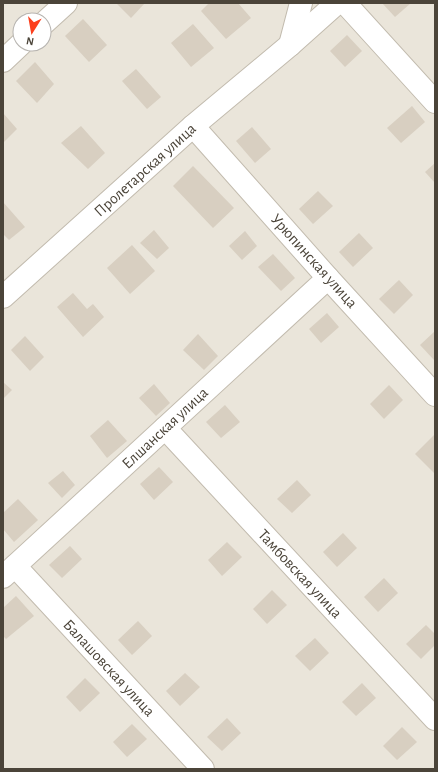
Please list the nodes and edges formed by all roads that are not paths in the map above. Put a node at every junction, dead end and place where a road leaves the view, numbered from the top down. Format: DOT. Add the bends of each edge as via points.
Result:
graph roads {
  1 [pos="66,3"];
  2 [pos="301,3"];
  3 [pos="337,3"];
  4 [pos="344,3"];
  5 [pos="52,16"];
  6 [pos="290,45"];
  7 [pos="13,52"];
  8 [pos="3,61"];
  9 [pos="435,102"];
  10 [pos="194,126"];
  11 [pos="328,278"];
  12 [pos="3,297"];
  13 [pos="435,395"];
  14 [pos="165,428"];
  15 [pos="9,572"];
  16 [pos="435,719"];
  17 [pos="203,769"];
  1 -- 5 [label="street"];
  2 -- 6 [label="street"];
  3 -- 6 [label="street, Пролетарская улица"];
  4 -- 9 [label="street"];
  6 -- 10 [label="street, Пролетарская улица"];
  7 -- 8 [label="street"];
  10 -- 11 [label="street, Урюпинская улица"];
  10 -- 12 [label="street, Пролетарская улица"];
  11 -- 13 [label="street, Урюпинская улица"];
  11 -- 14 [label="street, Елшанская улица"];
  14 -- 15 [label="street, Елшанская улица"];
  14 -- 16 [label="street, Тамбовская улица"];
  15 -- 17 [label="street, Балашовская улица"];
}
